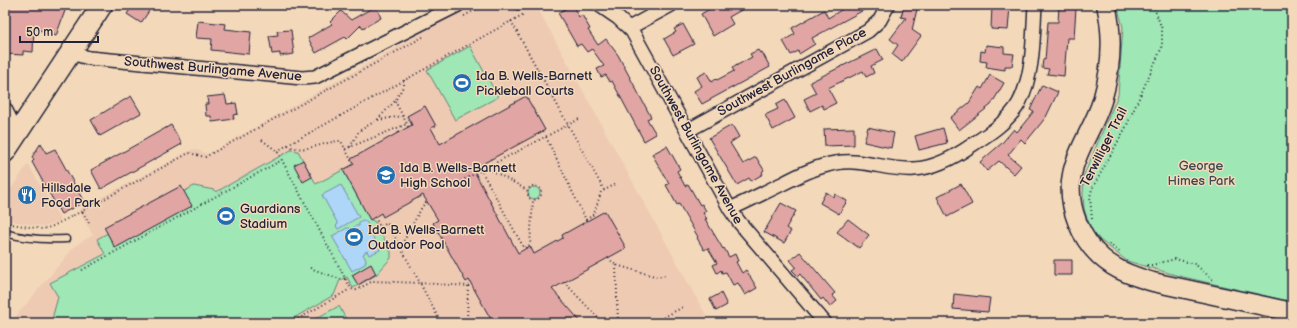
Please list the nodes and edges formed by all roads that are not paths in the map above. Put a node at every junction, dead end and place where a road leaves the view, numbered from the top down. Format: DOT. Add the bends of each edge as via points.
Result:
graph roads {
  1 [pos="102,5"];
  2 [pos="458,5"];
  3 [pos="599,5"];
  4 [pos="671,5"];
  5 [pos="888,5"];
  6 [pos="1035,5"];
  7 [pos="1106,5"];
  8 [pos="629,28"];
  9 [pos="71,53"];
  10 [pos="5,109"];
  11 [pos="688,131"];
  12 [pos="17,132"];
  13 [pos="5,152"];
  14 [pos="730,209"];
  15 [pos="5,233"];
  16 [pos="66,239"];
  17 [pos="1292,312"];
  18 [pos="825,323"];
  1 -- 9 [label="main road"];
  2 -- 9 [label="street, Southwest Burlingame Avenue" via="315,77 302,78 99,59"];
  3 -- 8 [label="street, Southwest Burlingame Avenue"];
  4 -- 8 [label="street"];
  5 -- 11 [label="street, Southwest Burlingame Place" via="880,20 868,31"];
  6 -- 14 [label="street" via="1028,79 1018,104 990,133 963,152 935,165 916,169 854,162 826,165"];
  7 -- 17 [label="main road" via="1110,36 1107,78 1097,116 1072,175 1072,203 1076,220 1084,236 1108,263 1136,276 1153,282"];
  8 -- 11 [label="street, Southwest Burlingame Avenue"];
  9 -- 12 [label="main road"];
  10 -- 12 [label="street"];
  11 -- 14 [label="street, Southwest Burlingame Avenue"];
  12 -- 13 [label="main road"];
  14 -- 18 [label="street, Southwest Burlingame Avenue"];
  15 -- 16 [label="lane" via="21,237"];
}
